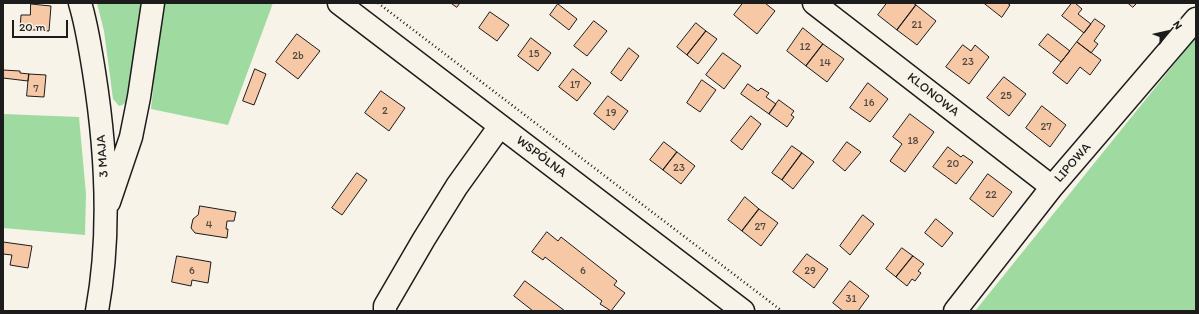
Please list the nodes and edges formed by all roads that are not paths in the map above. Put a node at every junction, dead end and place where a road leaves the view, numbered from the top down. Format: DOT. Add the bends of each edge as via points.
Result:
graph roads {
  1 [pos="80,3"];
  2 [pos="152,3"];
  3 [pos="339,3"];
  4 [pos="814,3"];
  5 [pos="1196,19"];
  6 [pos="500,126"];
  7 [pos="1052,187"];
  8 [pos="106,210"];
  9 [pos="97,311"];
  10 [pos="385,311"];
  11 [pos="743,311"];
  12 [pos="955,311"];
  1 -- 8 [label="street, 3 MAJA" via="86,22 100,110"];
  2 -- 8 [label="street" via="131,137"];
  3 -- 6 [label="street, WSPÓLNA"];
  4 -- 7 [label="street, KLONOWA"];
  5 -- 7 [label="street, LIPOWA"];
  6 -- 10 [label="street" via="457,186 424,239 385,306"];
  6 -- 11 [label="street, WSPÓLNA"];
  7 -- 12 [label="street, LIPOWA"];
  8 -- 9 [label="street, 3 MAJA"];
}
